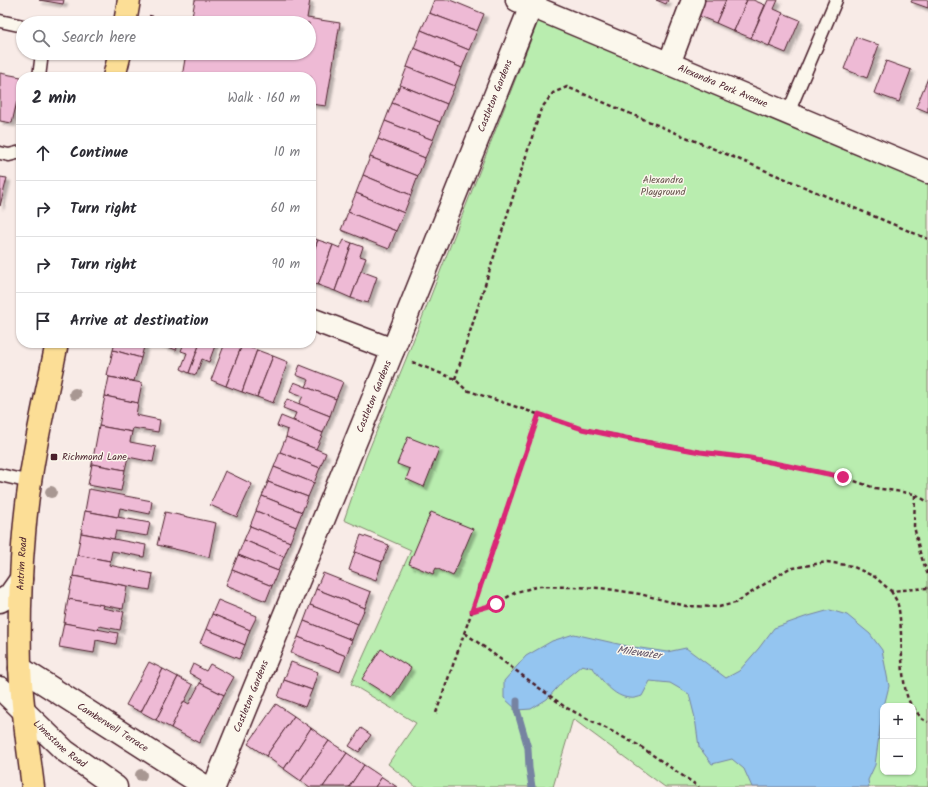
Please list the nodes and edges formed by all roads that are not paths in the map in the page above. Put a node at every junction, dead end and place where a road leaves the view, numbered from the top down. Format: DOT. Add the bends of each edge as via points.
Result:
graph roads {
  1 [pos="693,0"];
  2 [pos="836,0"];
  3 [pos="524,3"];
  4 [pos="0,20"];
  5 [pos="16,24"];
  6 [pos="41,60"];
  7 [pos="118,60"];
  8 [pos="669,64"];
  9 [pos="40,72"];
  10 [pos="115,72"];
  11 [pos="788,113"];
  12 [pos="0,153"];
  13 [pos="16,153"];
  14 [pos="928,172"];
  15 [pos="316,321"];
  16 [pos="56,348"];
  17 [pos="393,350"];
  18 [pos="0,475"];
  19 [pos="30,482"];
  20 [pos="21,580"];
  21 [pos="0,601"];
  22 [pos="20,668"];
  23 [pos="0,688"];
  24 [pos="24,712"];
  25 [pos="33,787"];
  26 [pos="116,787"];
  27 [pos="206,787"];
  28 [pos="214,787"];
  1 -- 8 [label="street"];
  2 -- 11 [label="lane"];
  3 -- 8 [label="street, Alexandra Park Avenue"];
  3 -- 17 [label="street, Castleton Gardens"];
  4 -- 5 [label="lane"];
  6 -- 9 [label="lane"];
  7 -- 10 [label="main road"];
  8 -- 11 [label="street, Alexandra Park Avenue"];
  11 -- 14 [label="street, Alexandra Park Avenue"];
  12 -- 13 [label="lane"];
  15 -- 17 [label="street"];
  16 -- 19 [label="main road, Antrim Road"];
  17 -- 28 [label="street, Castleton Gardens"];
  18 -- 19 [label="lane"];
  19 -- 20 [label="main road, Antrim Road"];
  20 -- 21 [label="street" via="9,596"];
  20 -- 22 [label="main road, Antrim Road"];
  22 -- 24 [label="main road, Antrim Road"];
  22 -- 27 [label="street, Camberwell Terrace"];
  23 -- 24 [label="street, Limestone Road"];
  24 -- 25 [label="main road, Antrim Road"];
  24 -- 26 [label="street, Limestone Road" via="65,751"];
}
